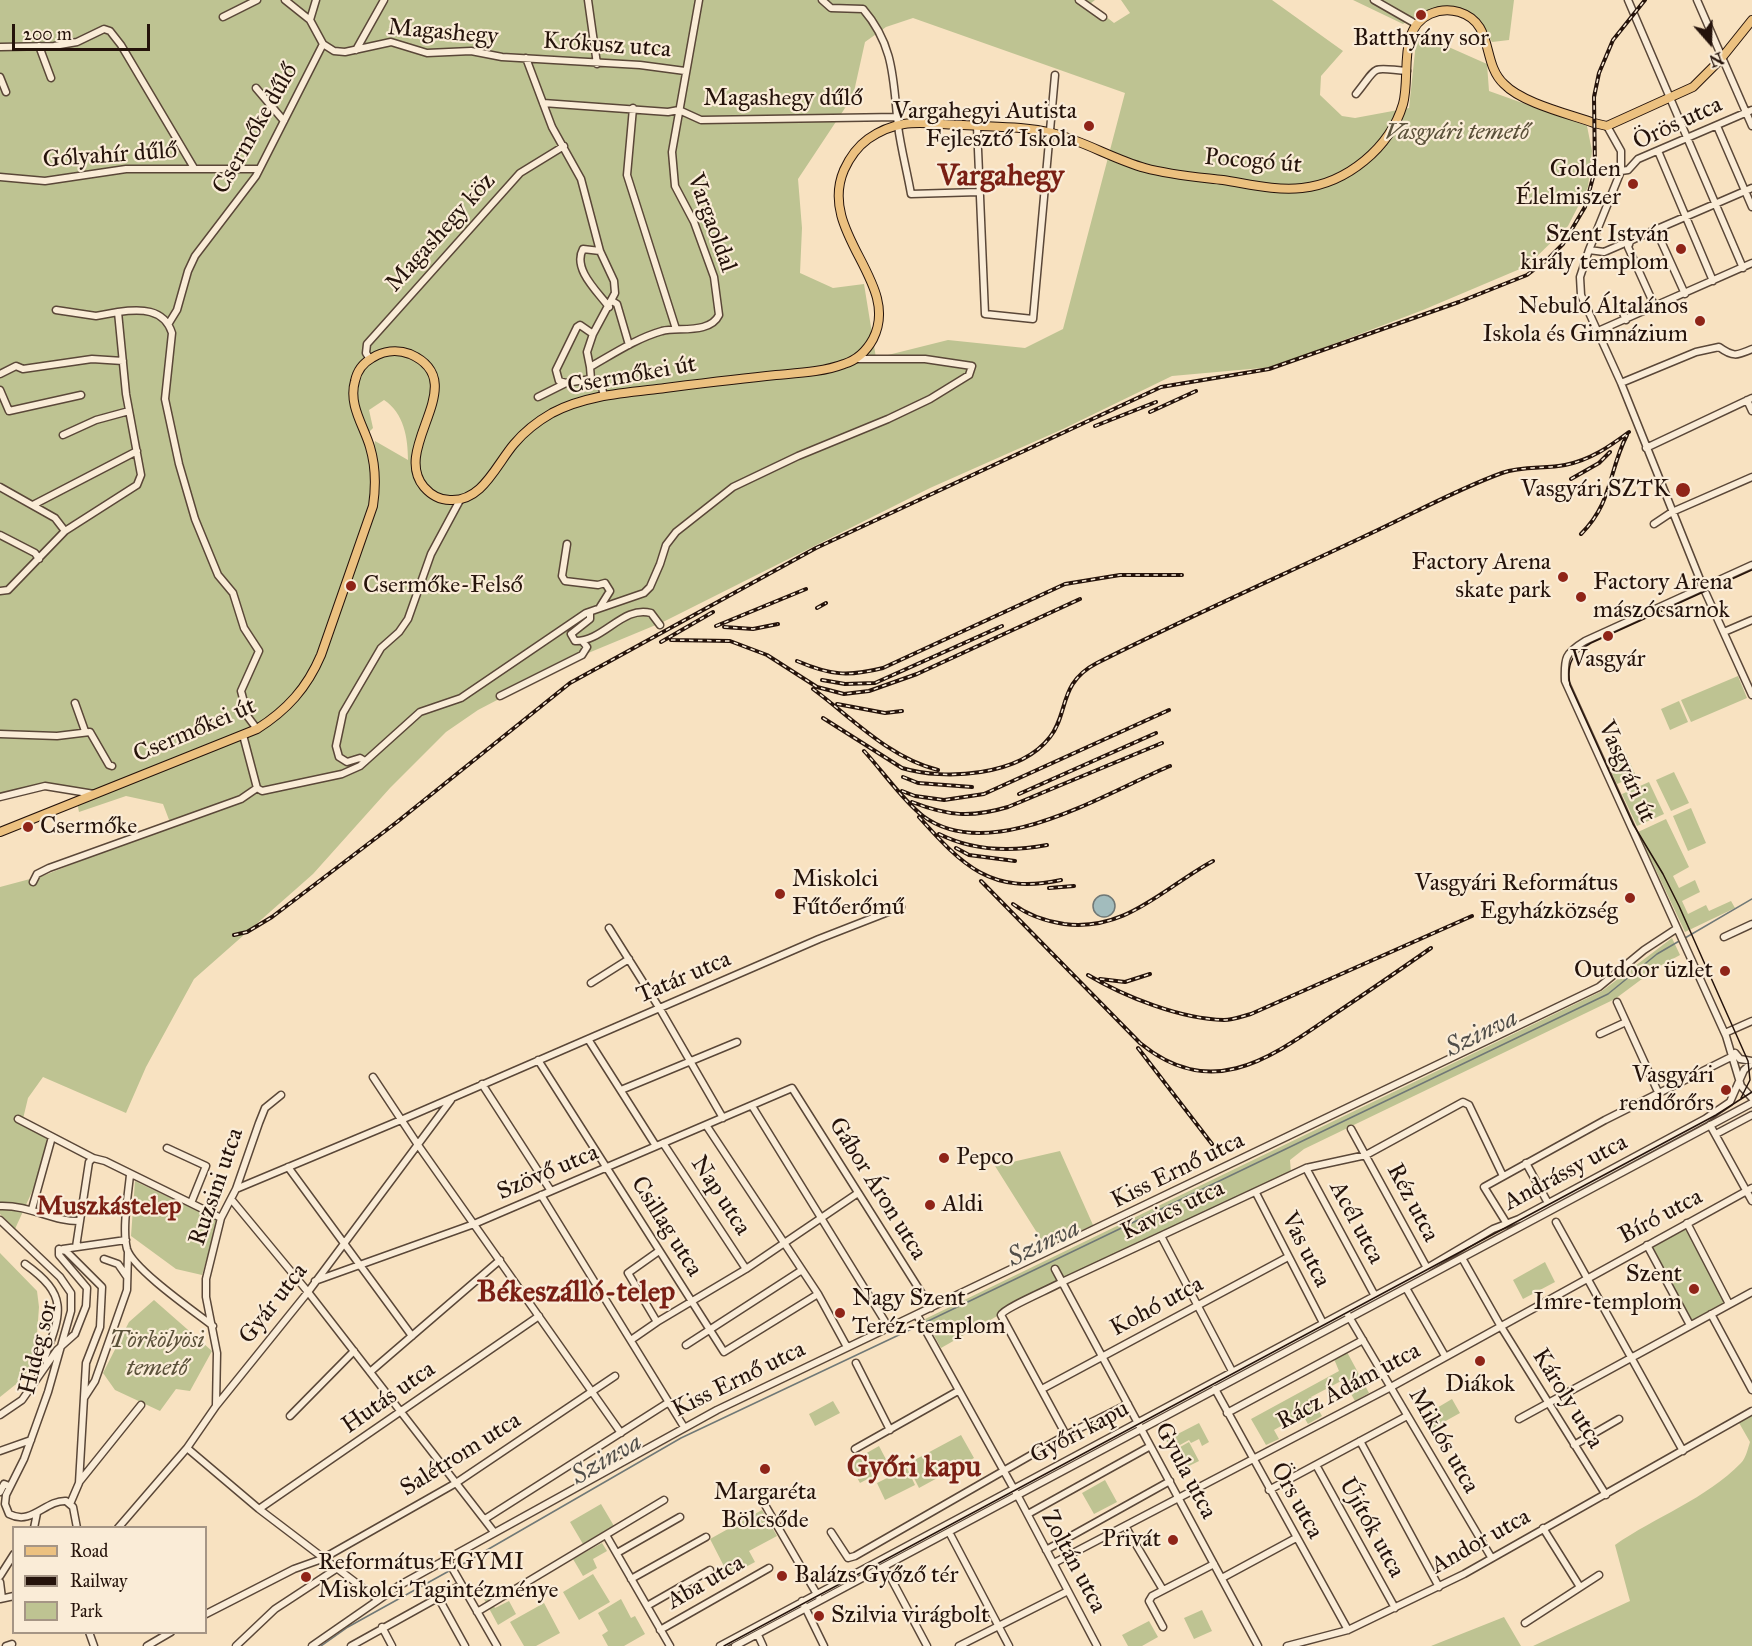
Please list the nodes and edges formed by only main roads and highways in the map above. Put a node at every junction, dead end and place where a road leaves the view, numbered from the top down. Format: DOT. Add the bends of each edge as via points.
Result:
graph roads {
  1 [pos="1752,20"];
  2 [pos="1051,133"];
  3 [pos="0,832"];
  1 -- 2 [label="main road, Pocogó út" via="1701,81 1607,126 1506,87 1495,72 1482,29 1470,17 1441,10 1416,24 1409,40 1400,111 1384,141 1352,171 1314,186 1277,188 1167,173 1128,163"];
  2 -- 3 [label="main road, Csermőkei út" via="898,121 877,134 857,149 838,188 841,217 875,292 880,318 872,342 855,359 801,372 604,396 569,405 543,418 515,442 480,489 460,500 433,495 421,483 415,469 416,449 435,393 430,373 415,357 403,352 390,351 370,359 356,377 353,397 370,444 375,471 374,499 311,677 292,703 257,729"];
}
